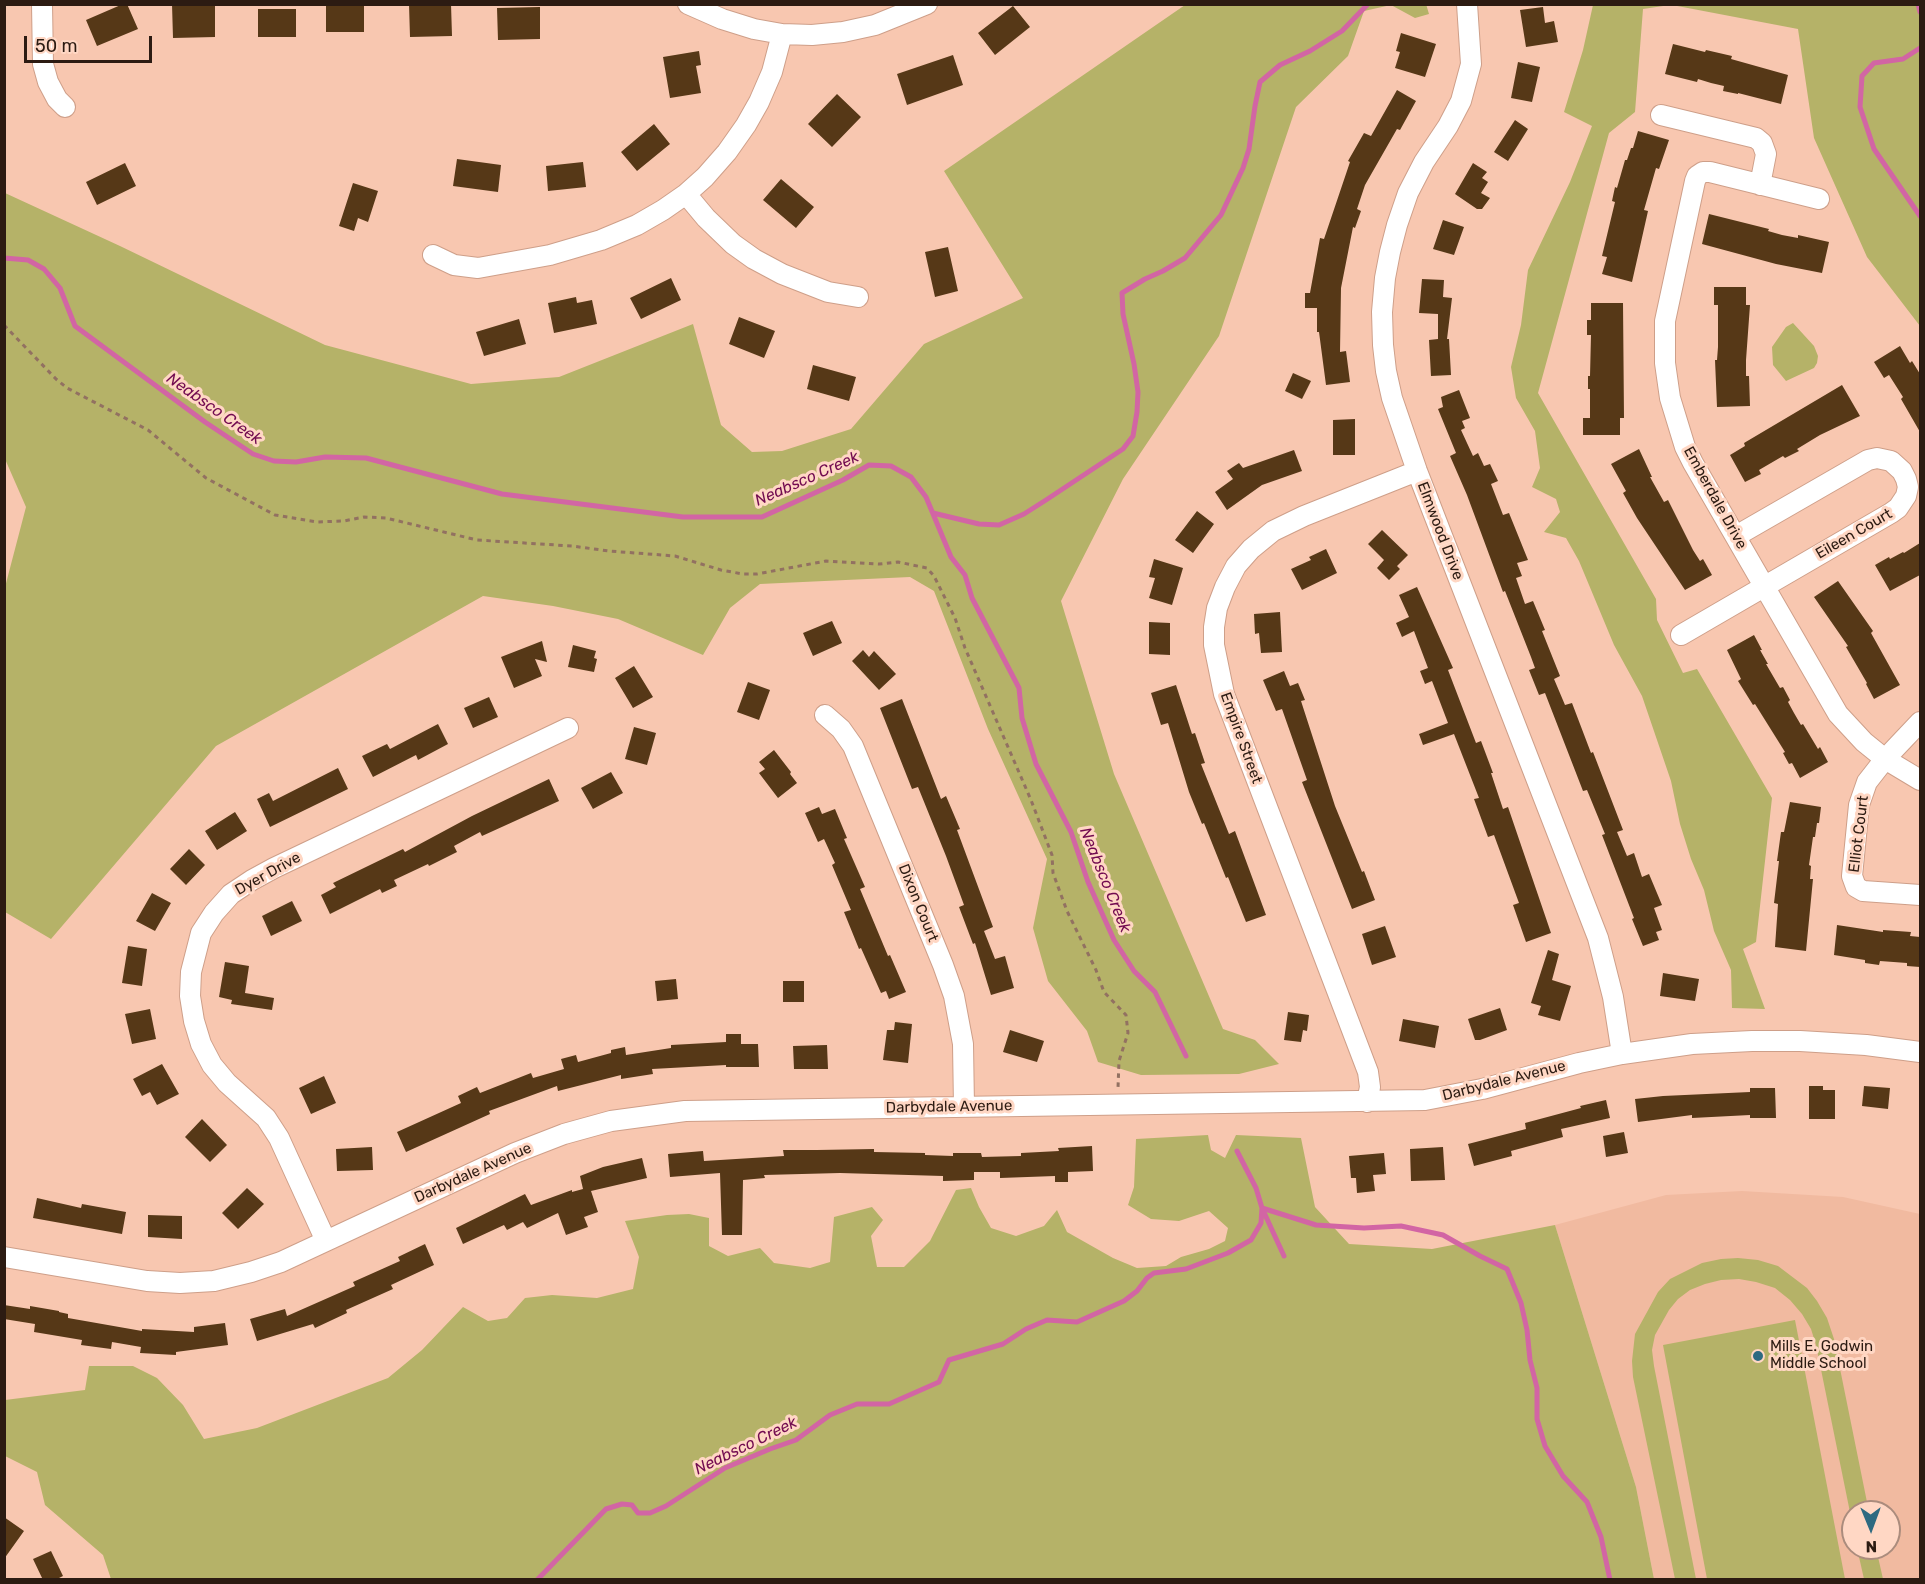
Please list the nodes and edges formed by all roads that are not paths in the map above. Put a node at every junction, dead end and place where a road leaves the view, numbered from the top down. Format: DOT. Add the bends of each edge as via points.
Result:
graph roads {
  1 [pos="42,4"];
  2 [pos="688,4"];
  3 [pos="927,4"];
  4 [pos="1467,4"];
  5 [pos="782,34"];
  6 [pos="65,107"];
  7 [pos="1660,115"];
  8 [pos="1760,185"];
  9 [pos="686,194"];
  10 [pos="1819,200"];
  11 [pos="433,255"];
  12 [pos="858,297"];
  13 [pos="1417,471"];
  14 [pos="1736,536"];
  15 [pos="1764,585"];
  16 [pos="1681,634"];
  17 [pos="825,715"];
  18 [pos="1920,722"];
  19 [pos="568,728"];
  20 [pos="1885,759"];
  21 [pos="1920,780"];
  22 [pos="1920,895"];
  23 [pos="1920,1052"];
  24 [pos="1622,1054"];
  25 [pos="1367,1102"];
  26 [pos="964,1107"];
  27 [pos="326,1241"];
  28 [pos="4,1257"];
  1 -- 6 [label="street" via="43,64 48,82"];
  2 -- 5 [label="street" via="722,19"];
  3 -- 5 [label="street" via="875,25 843,32"];
  4 -- 13 [label="street, Elmwood Drive" via="1471,64 1461,101 1408,193 1385,278 1382,312 1386,371"];
  5 -- 9 [label="street" via="772,72 746,125 727,152"];
  7 -- 8 [label="street" via="1750,135 1762,142 1766,154"];
  8 -- 10 [label="street, Emberdale Drive"];
  8 -- 14 [label="street, Emberdale Drive" via="1710,172 1698,176 1665,321 1665,363 1680,431 1693,463"];
  9 -- 11 [label="street" via="637,225 550,255 478,268 454,265"];
  9 -- 12 [label="street" via="706,218 754,259 828,292"];
  13 -- 24 [label="street, Elmwood Drive" via="1598,939"];
  13 -- 25 [label="street, Empire Street" via="1273,531 1236,566 1217,608 1214,627 1224,694 1368,1072"];
  14 -- 15 [label="street, Emberdale Drive"];
  14 -- 15 [label="street, Eileen Court" via="1868,460 1884,458 1902,471 1908,487 1898,508"];
  15 -- 16 [label="street, Eileen Court"];
  15 -- 20 [label="street, Emberdale Drive" via="1838,714"];
  17 -- 26 [label="street, Dixon Court" via="854,746 954,996 961,1033"];
  18 -- 20 [label="street, Elliot Court"];
  19 -- 27 [label="street, Dyer Drive" via="259,876 231,894 201,933 191,972 190,996 201,1044 212,1065 266,1119 279,1138"];
  20 -- 21 [label="street, Emberdale Drive"];
  20 -- 22 [label="street, Elliot Court" via="1862,794 1852,876 1856,887 1863,891"];
  23 -- 24 [label="street, Darbydale Avenue" via="1866,1045 1752,1041"];
  24 -- 25 [label="street, Darbydale Avenue" via="1454,1096"];
  25 -- 26 [label="street, Darbydale Avenue"];
  26 -- 27 [label="street, Darbydale Avenue" via="705,1110 611,1121 515,1153"];
  27 -- 28 [label="street, Darbydale Avenue" via="251,1272 214,1281 180,1283"];
}
